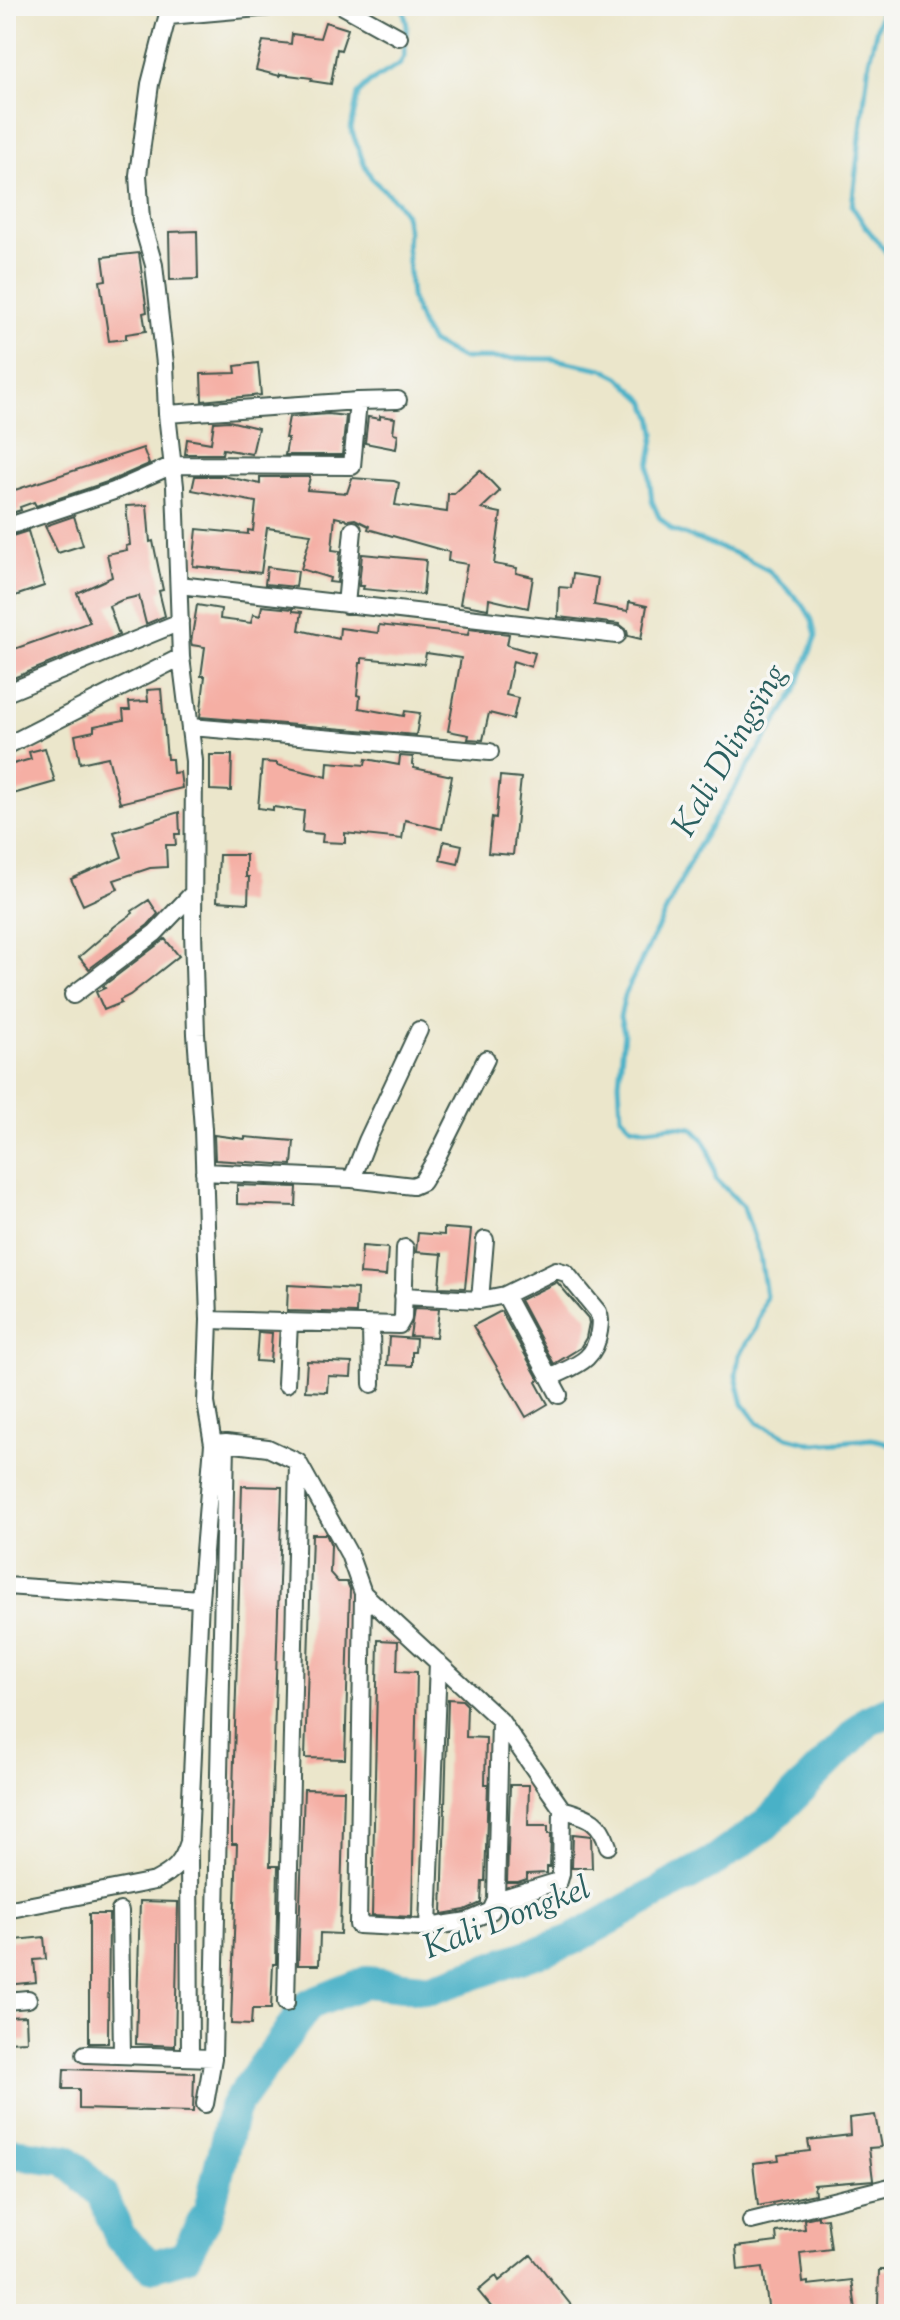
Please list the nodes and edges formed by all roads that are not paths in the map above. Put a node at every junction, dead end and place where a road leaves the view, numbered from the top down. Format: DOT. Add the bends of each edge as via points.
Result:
graph roads {
  1 [pos="282,6"];
  2 [pos="343,6"];
  3 [pos="170,11"];
  4 [pos="399,37"];
  5 [pos="398,400"];
  6 [pos="358,401"];
  7 [pos="167,414"];
  8 [pos="173,465"];
  9 [pos="6,527"];
  10 [pos="353,530"];
  11 [pos="179,585"];
  12 [pos="346,605"];
  13 [pos="180,622"];
  14 [pos="617,635"];
  15 [pos="181,657"];
  16 [pos="6,693"];
  17 [pos="191,727"];
  18 [pos="6,746"];
  19 [pos="490,752"];
  20 [pos="193,893"];
  21 [pos="73,995"];
  22 [pos="419,1030"];
  23 [pos="486,1059"];
  24 [pos="204,1172"];
  25 [pos="352,1179"];
  26 [pos="485,1240"];
  27 [pos="405,1248"];
  28 [pos="505,1295"];
  29 [pos="403,1296"];
  30 [pos="480,1300"];
  31 [pos="209,1320"];
  32 [pos="289,1323"];
  33 [pos="371,1326"];
  34 [pos="550,1378"];
  35 [pos="286,1384"];
  36 [pos="372,1384"];
  37 [pos="559,1395"];
  38 [pos="219,1443"];
  39 [pos="298,1462"];
  40 [pos="6,1586"];
  41 [pos="363,1593"];
  42 [pos="200,1599"];
  43 [pos="438,1662"];
  44 [pos="500,1720"];
  45 [pos="562,1809"];
  46 [pos="189,1842"];
  47 [pos="608,1846"];
  48 [pos="496,1900"];
  49 [pos="6,1910"];
  50 [pos="120,1911"];
  51 [pos="428,1927"];
  52 [pos="28,1999"];
  53 [pos="6,2001"];
  54 [pos="286,2003"];
  55 [pos="85,2054"];
  56 [pos="122,2055"];
  57 [pos="190,2057"];
  58 [pos="213,2058"];
  59 [pos="205,2104"];
  60 [pos="894,2186"];
  61 [pos="751,2221"];
  1 -- 3 [label="street"];
  2 -- 4 [label="street"];
  3 -- 7 [label="street" via="150,84 138,175 141,220 154,265"];
  5 -- 6 [label="street"];
  6 -- 7 [label="street"];
  6 -- 8 [label="street" via="349,468"];
  7 -- 8 [label="street"];
  8 -- 9 [label="street"];
  8 -- 11 [label="street"];
  10 -- 12 [label="street"];
  11 -- 12 [label="street"];
  11 -- 13 [label="street"];
  12 -- 14 [label="street"];
  13 -- 15 [label="street"];
  13 -- 16 [label="street"];
  15 -- 17 [label="street"];
  15 -- 18 [label="street"];
  17 -- 19 [label="street"];
  17 -- 20 [label="street"];
  20 -- 21 [label="street" via="155,933"];
  20 -- 24 [label="street"];
  22 -- 25 [label="street"];
  23 -- 25 [label="street" via="422,1182 413,1186"];
  24 -- 25 [label="street"];
  24 -- 31 [label="street"];
  26 -- 30 [label="street"];
  27 -- 29 [label="street"];
  28 -- 30 [label="street"];
  28 -- 34 [label="street"];
  28 -- 34 [label="street" via="556,1270 566,1273 598,1312 594,1353"];
  29 -- 30 [label="street"];
  29 -- 33 [label="street" via="399,1325"];
  31 -- 32 [label="street"];
  31 -- 38 [label="street" via="206,1403"];
  32 -- 33 [label="street"];
  32 -- 35 [label="street"];
  33 -- 36 [label="street"];
  34 -- 37 [label="street"];
  38 -- 39 [label="street" via="268,1448"];
  38 -- 42 [label="street"];
  38 -- 58 [label="street"];
  39 -- 41 [label="street" via="349,1554"];
  39 -- 54 [label="street"];
  40 -- 42 [label="street"];
  41 -- 43 [label="street"];
  41 -- 51 [label="street" via="358,1925"];
  42 -- 46 [label="street"];
  43 -- 44 [label="street"];
  43 -- 51 [label="street"];
  44 -- 45 [label="street"];
  44 -- 48 [label="street"];
  45 -- 47 [label="street" via="593,1820"];
  45 -- 48 [label="street" via="559,1881"];
  46 -- 49 [label="street" via="184,1859 155,1881"];
  46 -- 57 [label="street"];
  48 -- 51 [label="street" via="491,1911 468,1921"];
  50 -- 56 [label="street"];
  52 -- 53 [label="street"];
  55 -- 56 [label="street"];
  56 -- 57 [label="street"];
  57 -- 58 [label="street"];
  58 -- 59 [label="street"];
  60 -- 61 [label="street"];
}
